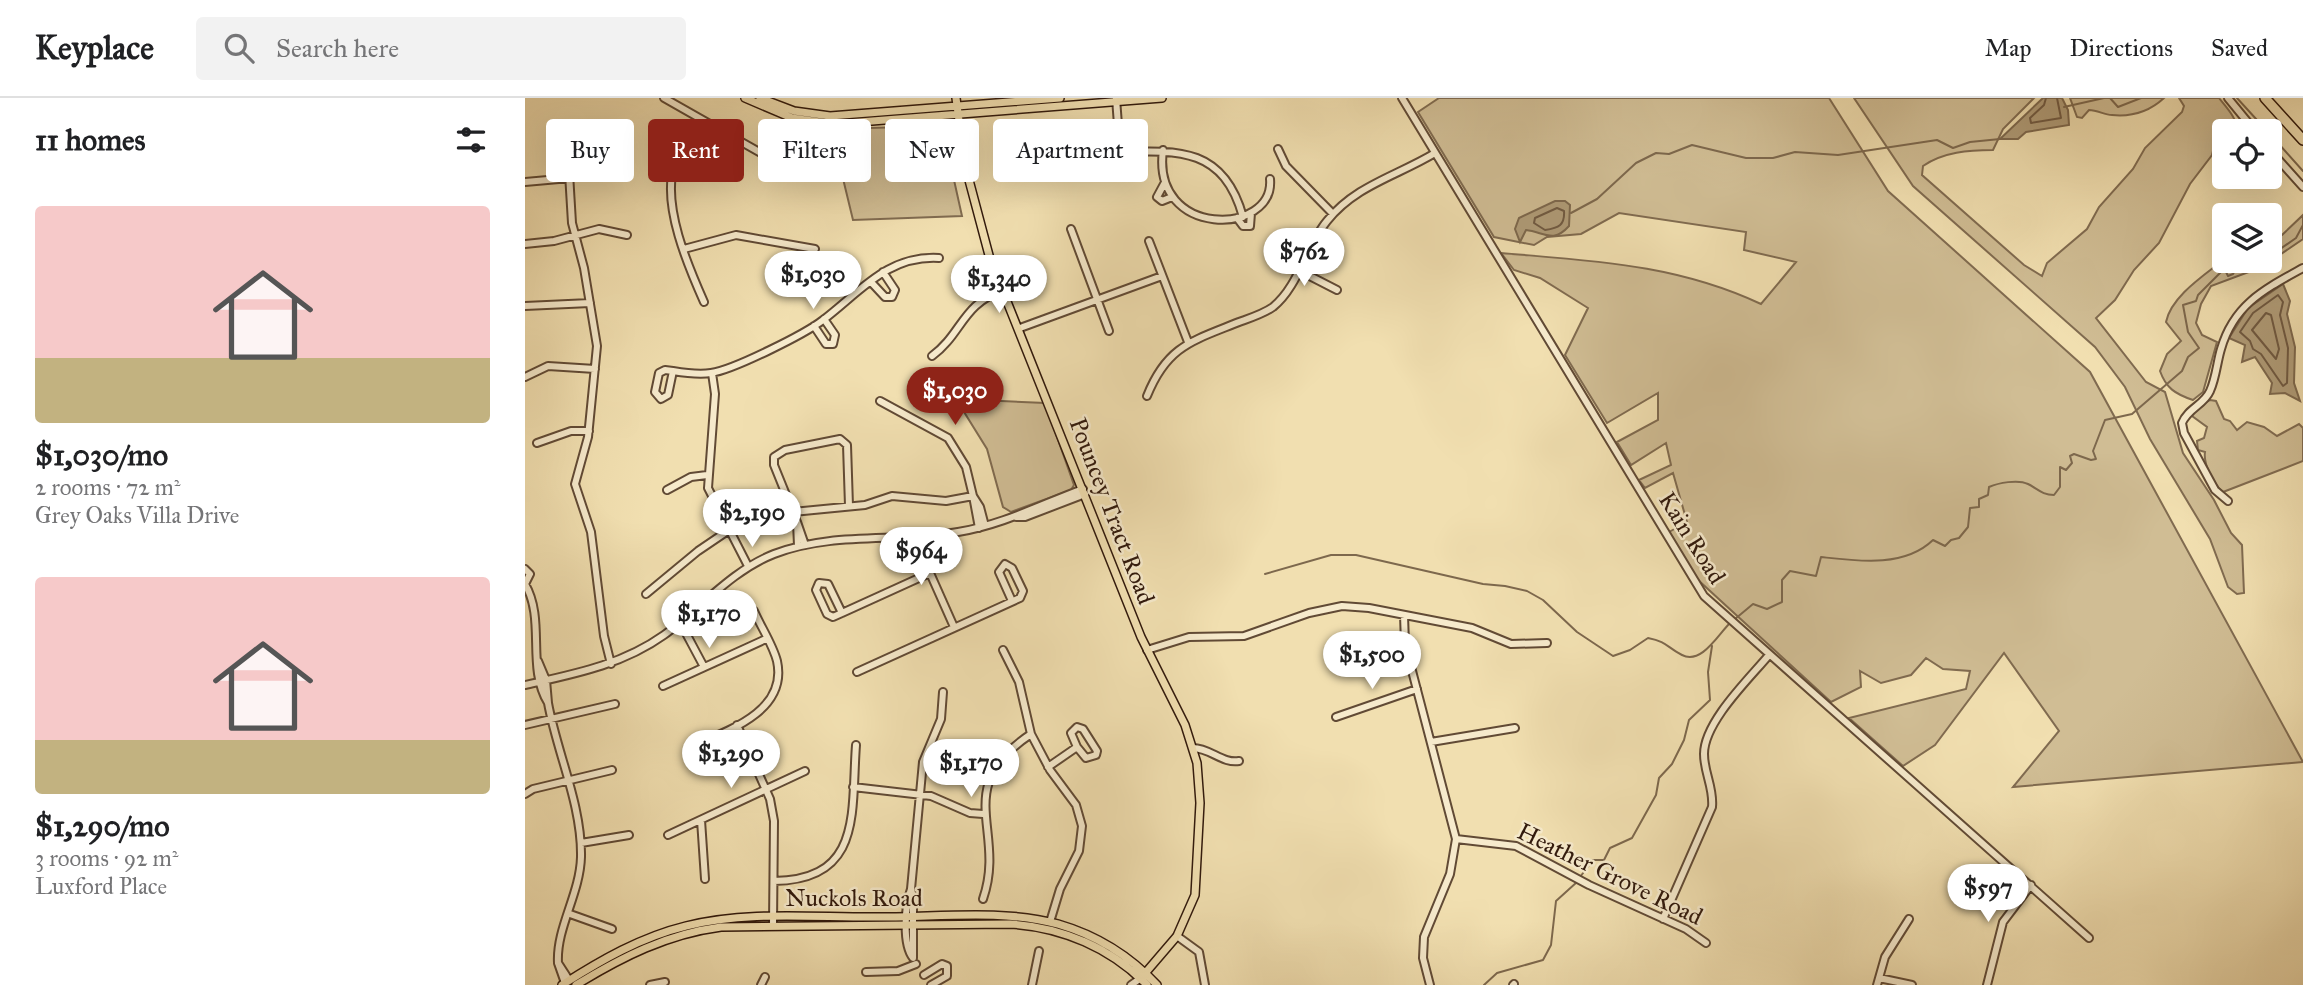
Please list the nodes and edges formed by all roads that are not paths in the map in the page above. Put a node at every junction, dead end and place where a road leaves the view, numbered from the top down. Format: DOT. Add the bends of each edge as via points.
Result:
graph roads {
  1 [pos="664,98"];
  2 [pos="745,98"];
  3 [pos="760,98"];
  4 [pos="1060,98"];
  5 [pos="1162,98"];
  6 [pos="1402,98"];
  7 [pos="2228,98"];
  8 [pos="2265,98"];
  9 [pos="1116,100"];
  10 [pos="957,102"];
  11 [pos="958,116"];
  12 [pos="699,118"];
  13 [pos="2245,119"];
  14 [pos="2303,140"];
  15 [pos="1278,149"];
  16 [pos="1163,150"];
  17 [pos="758,151"];
  18 [pos="1435,153"];
  19 [pos="2282,163"];
  20 [pos="1270,179"];
  21 [pos="546,180"];
  22 [pos="525,182"];
  23 [pos="570,182"];
  24 [pos="1164,184"];
  25 [pos="2303,187"];
  26 [pos="1172,197"];
  27 [pos="1251,212"];
  28 [pos="1333,214"];
  29 [pos="1240,217"];
  30 [pos="1070,229"];
  31 [pos="574,235"];
  32 [pos="627,236"];
  33 [pos="1149,241"];
  34 [pos="525,244"];
  35 [pos="684,248"];
  36 [pos="815,249"];
  37 [pos="939,258"];
  38 [pos="2303,268"];
  39 [pos="1298,270"];
  40 [pos="883,272"];
  41 [pos="1162,276"];
  42 [pos="871,282"];
  43 [pos="1003,290"];
  44 [pos="1337,290"];
  45 [pos="1098,301"];
  46 [pos="703,302"];
  47 [pos="590,303"];
  48 [pos="525,306"];
  49 [pos="824,319"];
  50 [pos="814,326"];
  51 [pos="1020,328"];
  52 [pos="1109,331"];
  53 [pos="1188,342"];
  54 [pos="932,356"];
  55 [pos="595,369"];
  56 [pos="673,371"];
  57 [pos="712,373"];
  58 [pos="525,377"];
  59 [pos="1147,396"];
  60 [pos="880,401"];
  61 [pos="589,431"];
  62 [pos="537,443"];
  63 [pos="707,475"];
  64 [pos="667,490"];
  65 [pos="1084,491"];
  66 [pos="973,496"];
  67 [pos="2228,501"];
  68 [pos="849,506"];
  69 [pos="793,512"];
  70 [pos="982,527"];
  71 [pos="729,530"];
  72 [pos="927,536"];
  73 [pos="802,546"];
  74 [pos="748,566"];
  75 [pos="525,569"];
  76 [pos="930,573"];
  77 [pos="525,584"];
  78 [pos="646,594"];
  79 [pos="1013,601"];
  80 [pos="754,611"];
  81 [pos="842,613"];
  82 [pos="1404,615"];
  83 [pos="680,622"];
  84 [pos="954,627"];
  85 [pos="766,639"];
  86 [pos="1547,643"];
  87 [pos="1003,650"];
  88 [pos="1147,650"];
  89 [pos="1769,654"];
  90 [pos="611,664"];
  91 [pos="704,667"];
  92 [pos="857,672"];
  93 [pos="544,681"];
  94 [pos="525,685"];
  95 [pos="663,686"];
  96 [pos="1417,690"];
  97 [pos="943,692"];
  98 [pos="615,705"];
  99 [pos="1336,717"];
  100 [pos="551,719"];
  101 [pos="525,725"];
  102 [pos="737,725"];
  103 [pos="1515,728"];
  104 [pos="1031,734"];
  105 [pos="1431,742"];
  106 [pos="856,745"];
  107 [pos="692,747"];
  108 [pos="1077,747"];
  109 [pos="1193,748"];
  110 [pos="1240,761"];
  111 [pos="1048,766"];
  112 [pos="612,770"];
  113 [pos="805,771"];
  114 [pos="568,780"];
  115 [pos="852,787"];
  116 [pos="766,789"];
  117 [pos="525,794"];
  118 [pos="919,794"];
  119 [pos="983,814"];
  120 [pos="701,820"];
  121 [pos="629,835"];
  122 [pos="668,835"];
  123 [pos="1456,839"];
  124 [pos="581,843"];
  125 [pos="705,879"];
  126 [pos="774,879"];
  127 [pos="2031,885"];
  128 [pos="983,899"];
  129 [pos="570,914"];
  130 [pos="1663,919"];
  131 [pos="1909,919"];
  132 [pos="774,921"];
  133 [pos="910,921"];
  134 [pos="1051,922"];
  135 [pos="612,929"];
  136 [pos="1177,936"];
  137 [pos="2089,938"];
  138 [pos="1706,943"];
  139 [pos="1039,951"];
  140 [pos="914,961"];
  141 [pos="866,972"];
  142 [pos="924,975"];
  143 [pos="765,978"];
  144 [pos="1142,979"];
  145 [pos="1878,981"];
  146 [pos="665,982"];
  147 [pos="567,984"];
  148 [pos="650,985"];
  149 [pos="761,985"];
  150 [pos="930,985"];
  151 [pos="1032,985"];
  152 [pos="1131,985"];
  153 [pos="1147,985"];
  154 [pos="1157,985"];
  155 [pos="1205,985"];
  156 [pos="1430,985"];
  157 [pos="1912,985"];
  158 [pos="1987,985"];
  1 -- 12 [label="street"];
  2 -- 11 [label="main road" via="778,114 820,124"];
  3 -- 10 [label="main road" via="823,116"];
  4 -- 10 [label="main road"];
  5 -- 9 [label="main road"];
  6 -- 18 [label="street, Kain Road"];
  7 -- 13 [label="street"];
  8 -- 14 [label="highway"];
  9 -- 11 [label="main road"];
  9 -- 16 [label="street" via="1120,152"];
  10 -- 11 [label="main road, Pouncey Tract Road"];
  11 -- 43 [label="main road, Pouncey Tract Road" via="971,195"];
  12 -- 17 [label="street"];
  12 -- 35 [label="street" via="680,151 672,181 673,210"];
  15 -- 28 [label="street" via="1286,166"];
  16 -- 24 [label="street"];
  16 -- 29 [label="street" via="1193,155 1219,173 1237,198"];
  18 -- 28 [label="street" via="1366,187"];
  18 -- 89 [label="street, Kain Road" via="1701,592"];
  19 -- 25 [label="street"];
  20 -- 27 [label="street" via="1267,197"];
  21 -- 22 [label="street"];
  23 -- 31 [label="street"];
  24 -- 26 [label="street"];
  24 -- 26 [label="street" via="1157,197 1162,201"];
  26 -- 29 [label="street" via="1201,216"];
  27 -- 29 [label="street"];
  27 -- 29 [label="street" via="1250,226 1243,226"];
  28 -- 39 [label="street"];
  30 -- 45 [label="street"];
  31 -- 32 [label="street" via="606,229"];
  31 -- 34 [label="street"];
  31 -- 47 [label="street"];
  33 -- 41 [label="street"];
  35 -- 36 [label="street" via="736,235"];
  35 -- 46 [label="street"];
  37 -- 40 [label="street" via="917,257"];
  38 -- 67 [label="street" via="2259,292 2239,310 2225,335 2210,391 2182,423 2215,490"];
  39 -- 44 [label="street"];
  39 -- 53 [label="street" via="1285,294 1267,310"];
  40 -- 42 [label="street"];
  40 -- 42 [label="street" via="895,290 892,297 885,297"];
  41 -- 45 [label="street"];
  41 -- 53 [label="street"];
  42 -- 49 [label="street"];
  43 -- 51 [label="main road, Pouncey Tract Road"];
  43 -- 54 [label="street" via="975,304"];
  45 -- 51 [label="street"];
  45 -- 52 [label="street"];
  47 -- 48 [label="street"];
  47 -- 55 [label="street" via="597,341"];
  49 -- 50 [label="street"];
  49 -- 50 [label="street" via="835,335 833,344 826,344"];
  50 -- 57 [label="street"];
  51 -- 65 [label="main road, Pouncey Tract Road"];
  53 -- 59 [label="street" via="1167,358"];
  55 -- 58 [label="street" via="548,366"];
  55 -- 61 [label="street"];
  56 -- 56 [label="street" via="659,373 655,392 659,398 668,395"];
  56 -- 57 [label="street"];
  57 -- 63 [label="street" via="715,394"];
  60 -- 66 [label="street" via="948,438 966,467"];
  61 -- 62 [label="street" via="571,431"];
  61 -- 90 [label="street" via="575,475 576,494 591,532"];
  63 -- 64 [label="street" via="691,477"];
  63 -- 71 [label="street" via="712,501"];
  65 -- 70 [label="street"];
  65 -- 88 [label="main road, Pouncey Tract Road"];
  66 -- 68 [label="street" via="946,501 892,496"];
  66 -- 70 [label="street" via="980,507"];
  68 -- 69 [label="street"];
  68 -- 69 [label="street" via="847,445 840,439 827,439 774,457"];
  69 -- 73 [label="street"];
  70 -- 72 [label="street"];
  71 -- 74 [label="street"];
  71 -- 78 [label="street"];
  72 -- 73 [label="street"];
  72 -- 76 [label="street"];
  73 -- 74 [label="street"];
  74 -- 83 [label="street"];
  75 -- 77 [label="street" via="530,574"];
  76 -- 81 [label="street"];
  76 -- 84 [label="street"];
  77 -- 93 [label="street" via="534,610"];
  79 -- 79 [label="street" via="1023,591 1011,566 1003,565 999,572"];
  79 -- 84 [label="street"];
  80 -- 85 [label="street"];
  81 -- 81 [label="street" via="828,584 818,584 816,590 827,614"];
  82 -- 86 [label="street" via="1472,628 1507,643"];
  82 -- 88 [label="street" via="1332,607 1244,636 1183,638"];
  82 -- 96 [label="street" via="1404,639"];
  83 -- 90 [label="street" via="648,646"];
  83 -- 91 [label="street"];
  84 -- 92 [label="street"];
  85 -- 91 [label="street"];
  85 -- 102 [label="street" via="777,659 778,684 770,702"];
  87 -- 104 [label="street" via="1019,682"];
  88 -- 109 [label="main road, Pouncey Tract Road"];
  89 -- 127 [label="street, Kain Road"];
  89 -- 130 [label="street" via="1708,733 1704,760 1712,807"];
  90 -- 93 [label="street"];
  91 -- 95 [label="street"];
  93 -- 94 [label="street"];
  93 -- 100 [label="street"];
  96 -- 99 [label="street"];
  96 -- 105 [label="street"];
  97 -- 118 [label="street" via="941,719 924,756"];
  98 -- 100 [label="street"];
  100 -- 101 [label="street"];
  100 -- 114 [label="street"];
  102 -- 107 [label="street"];
  102 -- 116 [label="street"];
  103 -- 105 [label="street"];
  104 -- 111 [label="street"];
  104 -- 119 [label="street" via="1008,749 996,765"];
  105 -- 123 [label="street"];
  106 -- 115 [label="street"];
  108 -- 108 [label="street" via="1071,733 1077,727 1086,733 1096,755 1086,758"];
  108 -- 111 [label="street"];
  109 -- 110 [label="street"];
  109 -- 136 [label="main road, Pouncey Tract Road" via="1200,792 1197,887"];
  111 -- 134 [label="street" via="1076,805 1082,826 1079,851 1060,889"];
  112 -- 114 [label="street"];
  113 -- 116 [label="street"];
  114 -- 117 [label="street"];
  114 -- 124 [label="street"];
  115 -- 118 [label="street"];
  115 -- 126 [label="street" via="849,834 840,855 823,871"];
  116 -- 120 [label="street"];
  116 -- 126 [label="street" via="774,821"];
  118 -- 119 [label="street"];
  118 -- 133 [label="street"];
  119 -- 128 [label="street" via="988,855"];
  120 -- 122 [label="street"];
  120 -- 125 [label="street"];
  121 -- 124 [label="street"];
  123 -- 130 [label="street, Heather Grove Road" via="1516,846"];
  123 -- 156 [label="street" via="1450,874 1424,937 1423,958"];
  124 -- 129 [label="street"];
  126 -- 132 [label="street"];
  127 -- 137 [label="street, Kain Road"];
  127 -- 158 [label="street" via="2003,922"];
  129 -- 135 [label="street"];
  129 -- 147 [label="street" via="558,944 558,963"];
  130 -- 138 [label="street, Heather Grove Road"];
  131 -- 145 [label="street" via="1893,941"];
  132 -- 133 [label="main road, Nuckols Road"];
  132 -- 147 [label="main road, Nuckols Road" via="725,919 670,930 622,949"];
  133 -- 134 [label="main road, Nuckols Road" via="1016,917"];
  133 -- 140 [label="street" via="909,952"];
  133 -- 144 [label="main road, Nuckols Road" via="1048,929 1098,948"];
  134 -- 144 [label="main road, Nuckols Road" via="1096,939"];
  136 -- 144 [label="main road, Pouncey Tract Road"];
  136 -- 155 [label="street" via="1199,952"];
  139 -- 151 [label="street"];
  140 -- 141 [label="street" via="898,971"];
  140 -- 142 [label="street"];
  142 -- 150 [label="street"];
  142 -- 150 [label="street" via="942,964 947,966 947,976"];
  143 -- 149 [label="street"];
  144 -- 152 [label="street"];
  144 -- 153 [label="main road"];
  144 -- 154 [label="main road"];
  145 -- 157 [label="street"];
  146 -- 148 [label="street"];
}
